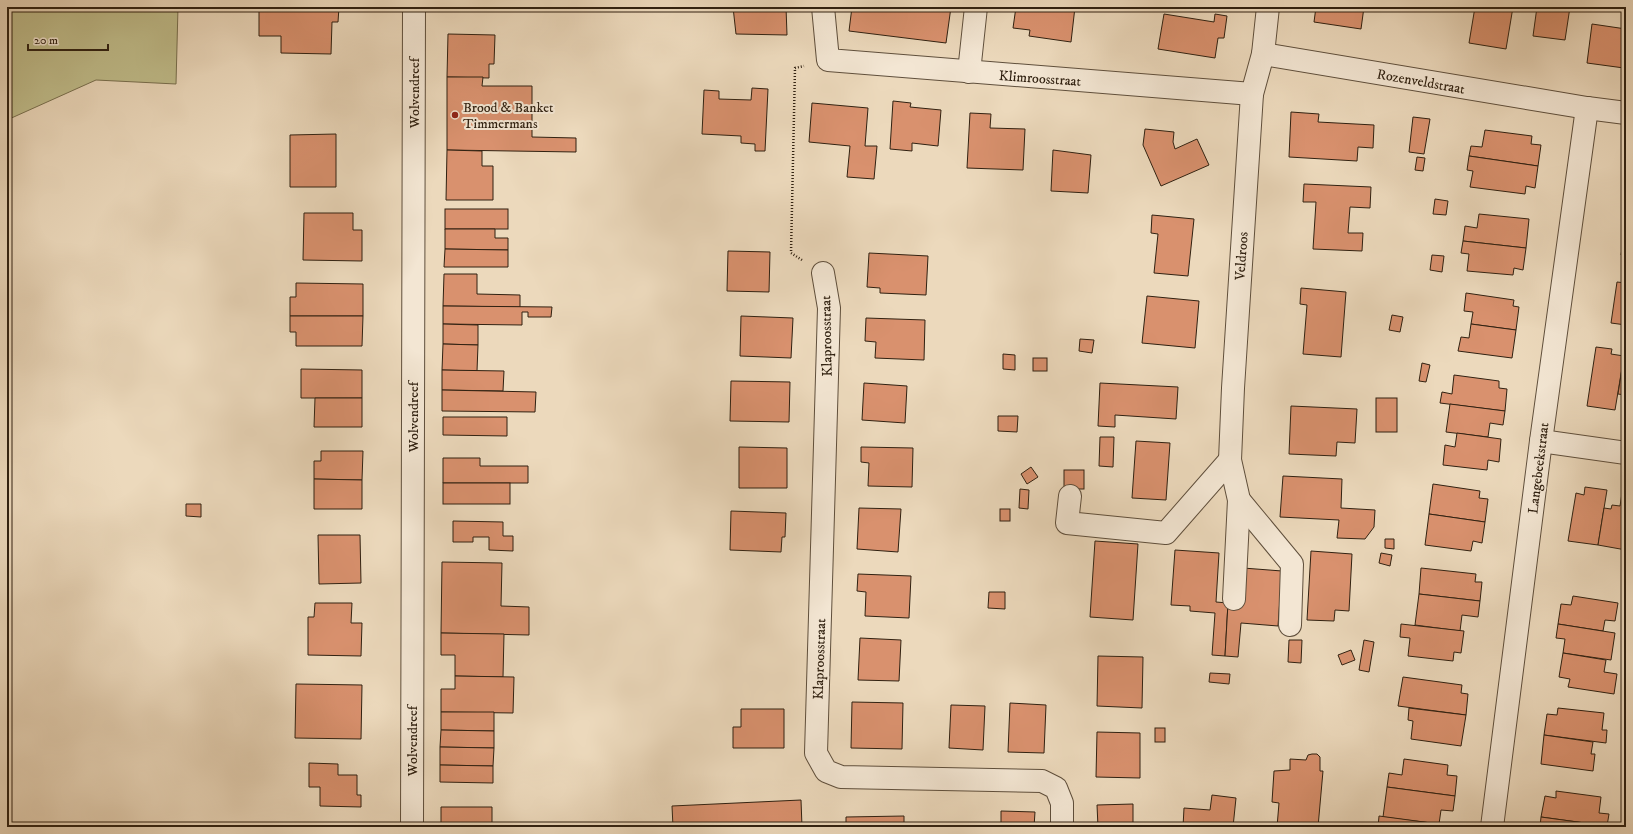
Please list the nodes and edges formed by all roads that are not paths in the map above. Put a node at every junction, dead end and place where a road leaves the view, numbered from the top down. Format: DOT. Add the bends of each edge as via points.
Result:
graph roads {
  1 [pos="414,7"];
  2 [pos="823,7"];
  3 [pos="976,7"];
  4 [pos="1268,7"];
  5 [pos="1263,54"];
  6 [pos="969,72"];
  7 [pos="1252,94"];
  8 [pos="1586,108"];
  9 [pos="1626,113"];
  10 [pos="823,273"];
  11 [pos="1541,441"];
  12 [pos="1626,453"];
  13 [pos="1230,460"];
  14 [pos="1070,496"];
  15 [pos="1239,500"];
  16 [pos="1234,598"];
  17 [pos="1290,625"];
  18 [pos="412,827"];
  19 [pos="1062,827"];
  20 [pos="1492,827"];
  1 -- 18 [label="street, Wolvendreef"];
  2 -- 6 [label="street, Klimroosstraat" via="828,60"];
  3 -- 6 [label="street"];
  4 -- 5 [label="street"];
  5 -- 7 [label="street, Veldroos"];
  5 -- 8 [label="street, Rozenveldstraat"];
  6 -- 7 [label="street, Klimroosstraat"];
  7 -- 13 [label="street, Veldroos"];
  8 -- 9 [label="street, Rozenveldstraat"];
  8 -- 11 [label="street, Langebeekstraat"];
  10 -- 19 [label="street, Klaproosstraat" via="829,308 816,753 826,771 841,777 1042,781 1056,788 1062,804"];
  11 -- 12 [label="street"];
  11 -- 20 [label="street, Langebeekstraat"];
  13 -- 14 [label="street" via="1166,533 1067,523"];
  13 -- 15 [label="street, Veldroos"];
  15 -- 16 [label="street"];
  15 -- 17 [label="street" via="1292,564"];
}
